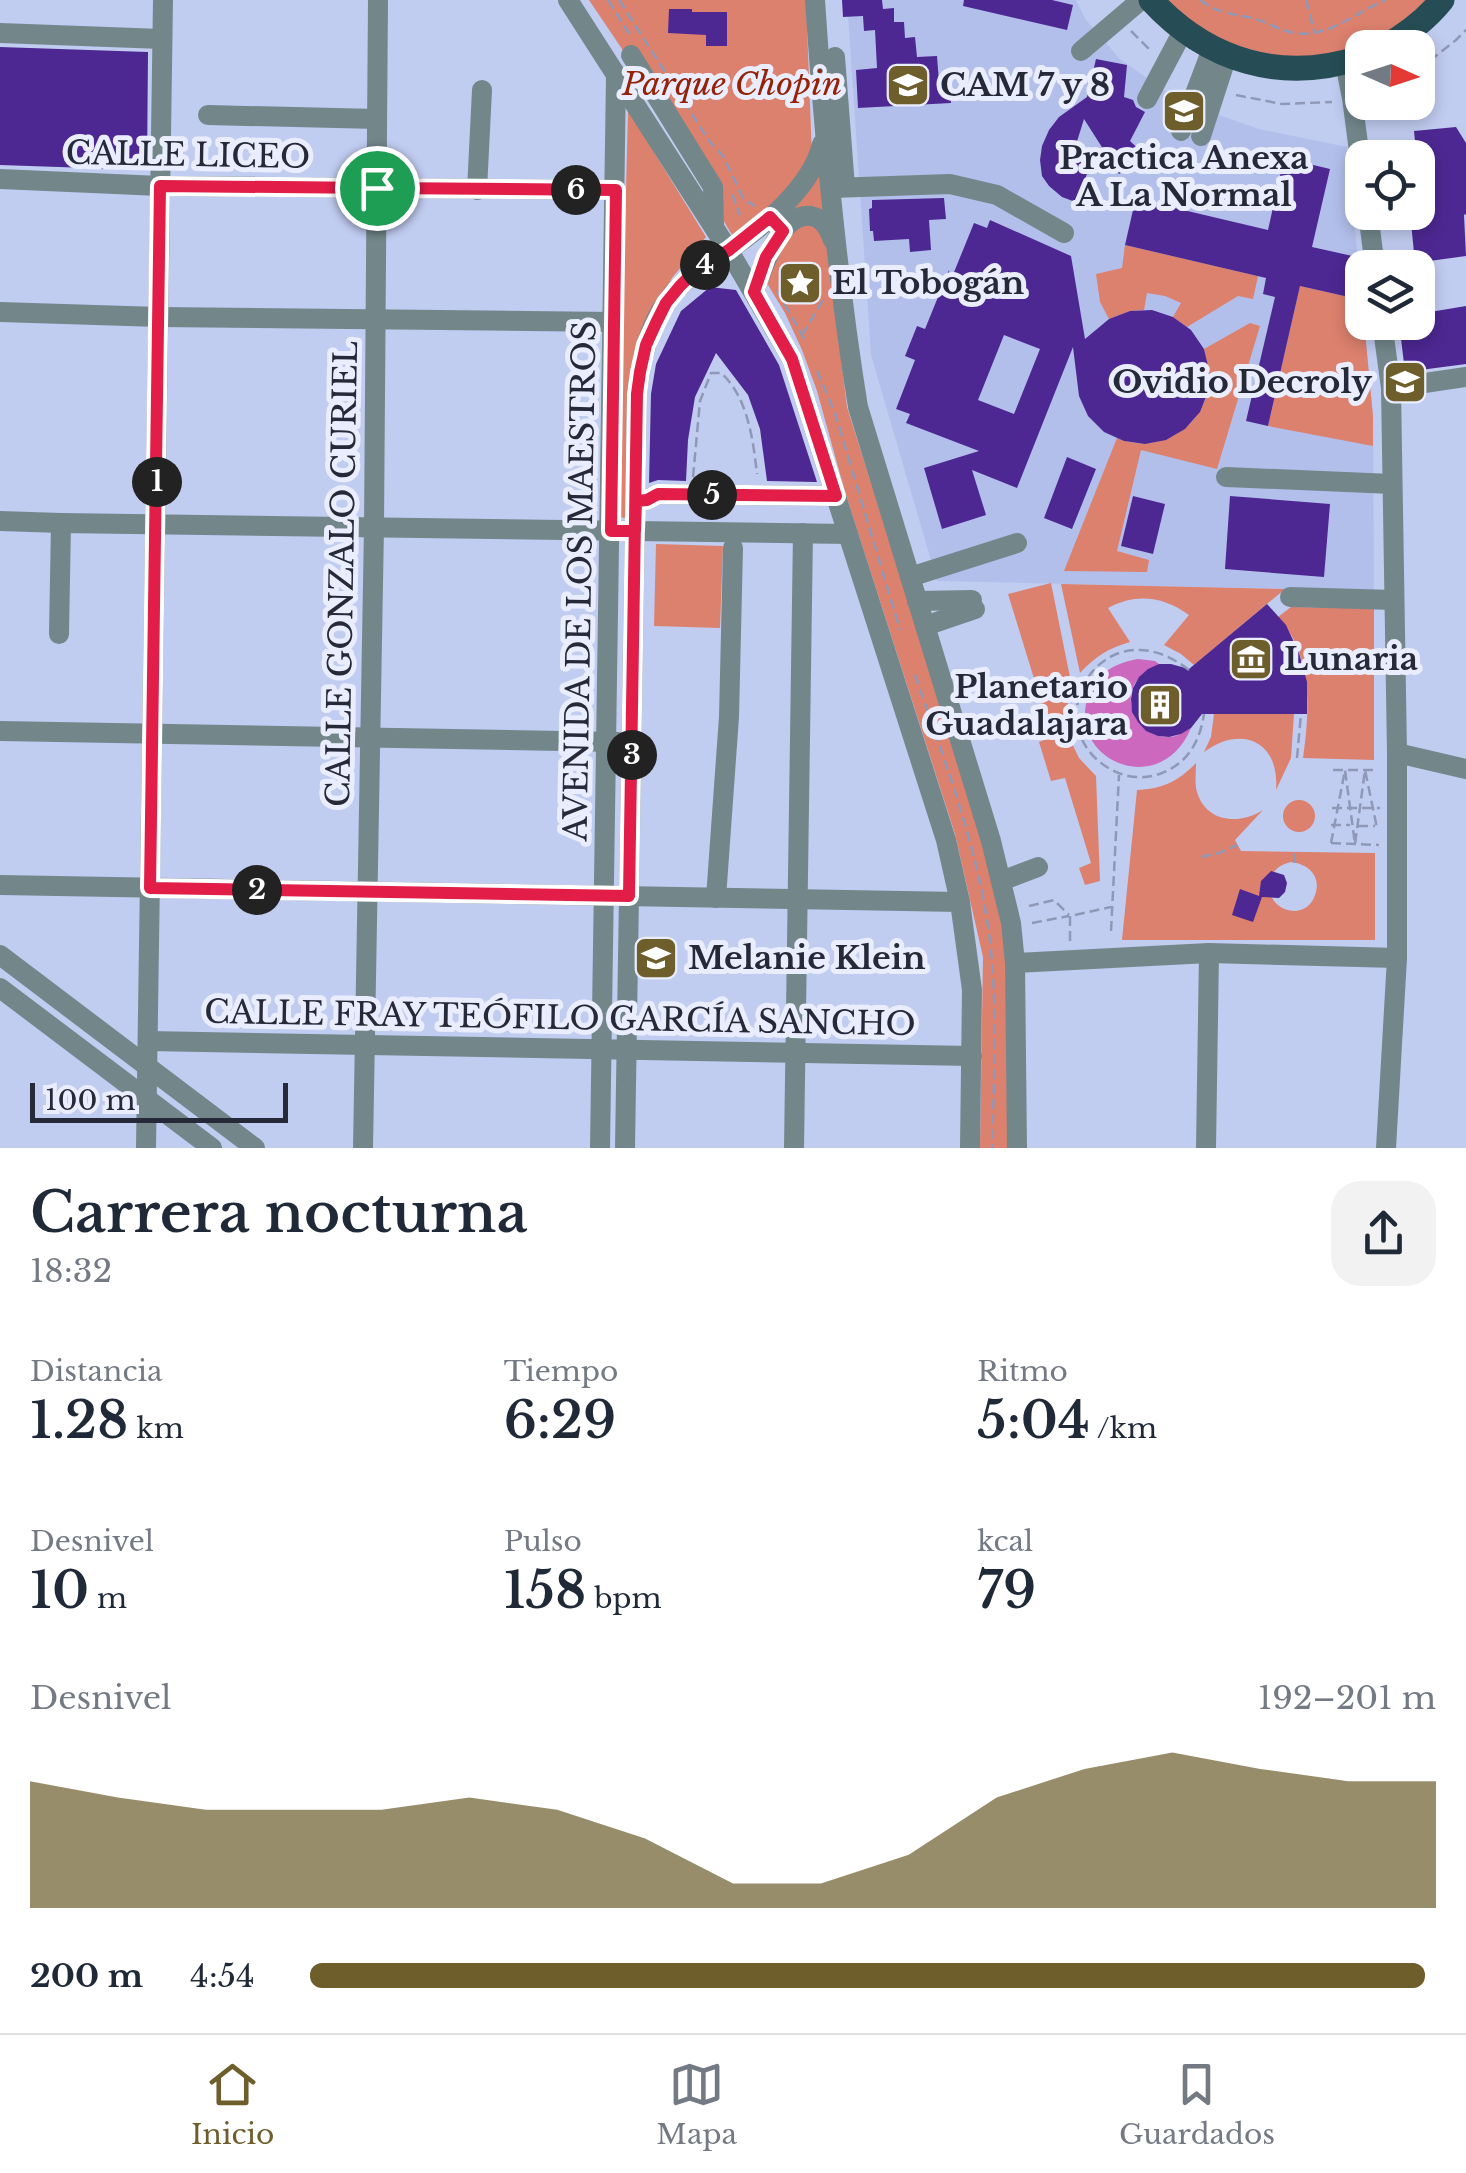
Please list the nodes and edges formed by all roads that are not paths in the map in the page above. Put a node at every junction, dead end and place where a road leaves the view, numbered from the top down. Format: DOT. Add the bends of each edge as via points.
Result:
graph roads {
  1 [pos="163,0"];
  2 [pos="378,0"];
  3 [pos="568,0"];
  4 [pos="815,0"];
  5 [pos="1141,0"];
  6 [pos="1151,0"];
  7 [pos="1447,1"];
  8 [pos="1410,30"];
  9 [pos="1183,31"];
  10 [pos="0,32"];
  11 [pos="162,39"];
  12 [pos="1082,51"];
  13 [pos="1220,52"];
  14 [pos="631,55"];
  15 [pos="835,58"];
  16 [pos="1345,62"];
  17 [pos="616,74"];
  18 [pos="482,90"];
  19 [pos="1147,99"];
  20 [pos="208,115"];
  21 [pos="377,119"];
  22 [pos="824,134"];
  23 [pos="0,179"];
  24 [pos="160,186"];
  25 [pos="838,187"];
  26 [pos="377,188"];
  27 [pos="477,190"];
  28 [pos="616,190"];
  29 [pos="714,227"];
  30 [pos="1064,232"];
  31 [pos="729,250"];
  32 [pos="837,251"];
  33 [pos="754,292"];
  34 [pos="0,312"];
  35 [pos="159,317"];
  36 [pos="376,321"];
  37 [pos="613,322"];
  38 [pos="1384,340"];
  39 [pos="1466,376"];
  40 [pos="1391,388"];
  41 [pos="1226,477"];
  42 [pos="1392,484"];
  43 [pos="836,496"];
  44 [pos="636,501"];
  45 [pos="0,520"];
  46 [pos="61,524"];
  47 [pos="156,525"];
  48 [pos="374,527"];
  49 [pos="611,531"];
  50 [pos="635,531"];
  51 [pos="802,533"];
  52 [pos="848,534"];
  53 [pos="1017,543"];
  54 [pos="733,548"];
  55 [pos="910,576"];
  56 [pos="1290,597"];
  57 [pos="1394,600"];
  58 [pos="917,601"];
  59 [pos="925,626"];
  60 [pos="59,634"];
  61 [pos="0,731"];
  62 [pos="154,734"];
  63 [pos="370,737"];
  64 [pos="608,742"];
  65 [pos="632,742"];
  66 [pos="1396,753"];
  67 [pos="1466,769"];
  68 [pos="1038,867"];
  69 [pos="1001,881"];
  70 [pos="0,885"];
  71 [pos="150,888"];
  72 [pos="368,892"];
  73 [pos="605,896"];
  74 [pos="629,896"];
  75 [pos="716,898"];
  76 [pos="797,899"];
  77 [pos="960,902"];
  78 [pos="1209,953"];
  79 [pos="0,955"];
  80 [pos="1397,958"];
  81 [pos="1015,963"];
  82 [pos="0,988"];
  83 [pos="148,1041"];
  84 [pos="365,1045"];
  85 [pos="602,1049"];
  86 [pos="626,1050"];
  87 [pos="795,1052"];
  88 [pos="972,1056"];
  89 [pos="147,1066"];
  90 [pos="146,1098"];
  91 [pos="146,1148"];
  92 [pos="212,1148"];
  93 [pos="255,1148"];
  94 [pos="363,1148"];
  95 [pos="600,1148"];
  96 [pos="625,1148"];
  97 [pos="794,1148"];
  98 [pos="970,1148"];
  99 [pos="1016,1148"];
  100 [pos="1206,1148"];
  101 [pos="1386,1148"];
  1 -- 11 [label="street"];
  2 -- 21 [label="street, CALLE GONZALO CURIEL"];
  3 -- 17 [label="street"];
  4 -- 22 [label="street"];
  5 -- 12 [label="street"];
  6 -- 9 [label="main road"];
  7 -- 8 [label="main road"];
  9 -- 13 [label="main road"];
  9 -- 19 [label="street"];
  10 -- 11 [label="street"];
  11 -- 24 [label="street"];
  13 -- 13 [label="street" via="1191,134 1216,89"];
  13 -- 16 [label="main road" via="1261,66 1303,69"];
  14 -- 29 [label="street" via="713,188"];
  15 -- 25 [label="street"];
  17 -- 28 [label="street, AVENIDA DE LOS MAESTROS"];
  17 -- 29 [label="street"];
  18 -- 27 [label="street"];
  20 -- 21 [label="street"];
  21 -- 26 [label="street, CALLE GONZALO CURIEL"];
  22 -- 25 [label="street"];
  22 -- 31 [label="street, AVENIDA DE LOS MAESTROS" via="806,182"];
  23 -- 24 [label="street, CALLE LICEO"];
  24 -- 26 [label="street, CALLE LICEO"];
  24 -- 35 [label="street"];
  25 -- 30 [label="street" via="950,184 996,195"];
  25 -- 32 [label="street"];
  26 -- 27 [label="street, CALLE LICEO"];
  26 -- 36 [label="street, CALLE GONZALO CURIEL"];
  27 -- 28 [label="street, CALLE LICEO"];
  28 -- 37 [label="street, AVENIDA DE LOS MAESTROS"];
  29 -- 31 [label="street"];
  31 -- 33 [label="street"];
  31 -- 44 [label="street, AVENIDA DE LOS MAESTROS" via="680,286 646,345 637,394"];
  32 -- 33 [label="street" via="822,221 798,218 766,257"];
  32 -- 55 [label="street" via="858,407"];
  33 -- 43 [label="street" via="792,359"];
  34 -- 35 [label="street"];
  35 -- 36 [label="street"];
  35 -- 47 [label="street"];
  36 -- 37 [label="street"];
  36 -- 48 [label="street, CALLE GONZALO CURIEL"];
  37 -- 49 [label="street, AVENIDA DE LOS MAESTROS"];
  38 -- 40 [label="street"];
  39 -- 40 [label="street"];
  40 -- 42 [label="street"];
  41 -- 42 [label="street"];
  42 -- 57 [label="street"];
  43 -- 44 [label="street" via="658,494"];
  43 -- 52 [label="street"];
  44 -- 50 [label="street, AVENIDA DE LOS MAESTROS"];
  45 -- 46 [label="street"];
  46 -- 47 [label="street"];
  46 -- 60 [label="street"];
  47 -- 48 [label="street"];
  47 -- 62 [label="street"];
  48 -- 49 [label="street"];
  48 -- 63 [label="street, CALLE GONZALO CURIEL"];
  49 -- 50 [label="street"];
  49 -- 64 [label="street, AVENIDA DE LOS MAESTROS"];
  50 -- 51 [label="street"];
  50 -- 65 [label="street, AVENIDA DE LOS MAESTROS"];
  51 -- 52 [label="street"];
  51 -- 76 [label="street"];
  52 -- 77 [label="street"];
  53 -- 55 [label="street"];
  54 -- 75 [label="street"];
  55 -- 58 [label="street"];
  56 -- 57 [label="street"];
  57 -- 66 [label="street"];
  58 -- 59 [label="street"];
  58 -- 59 [label="street" via="974,605"];
  59 -- 69 [label="street"];
  61 -- 62 [label="street"];
  62 -- 63 [label="street"];
  62 -- 71 [label="street"];
  63 -- 64 [label="street"];
  63 -- 72 [label="street, CALLE GONZALO CURIEL"];
  64 -- 65 [label="street"];
  64 -- 73 [label="street, AVENIDA DE LOS MAESTROS"];
  65 -- 74 [label="street, AVENIDA DE LOS MAESTROS"];
  66 -- 67 [label="street"];
  66 -- 80 [label="street"];
  68 -- 69 [label="street"];
  69 -- 81 [label="street"];
  70 -- 71 [label="street"];
  71 -- 72 [label="street"];
  71 -- 83 [label="street"];
  72 -- 73 [label="street"];
  72 -- 84 [label="street, CALLE GONZALO CURIEL"];
  73 -- 74 [label="street"];
  73 -- 85 [label="street, AVENIDA DE LOS MAESTROS"];
  74 -- 75 [label="street"];
  74 -- 86 [label="street, AVENIDA DE LOS MAESTROS"];
  75 -- 76 [label="street"];
  76 -- 77 [label="street"];
  76 -- 87 [label="street"];
  77 -- 88 [label="street" via="972,990"];
  78 -- 80 [label="street"];
  78 -- 81 [label="street"];
  78 -- 100 [label="street"];
  79 -- 89 [label="street"];
  80 -- 101 [label="street"];
  81 -- 99 [label="street"];
  82 -- 90 [label="street"];
  83 -- 84 [label="street, CALLE FRAY TEÓFILO GARCÍA SANCHO"];
  83 -- 89 [label="street"];
  84 -- 85 [label="street, CALLE FRAY TEÓFILO GARCÍA SANCHO"];
  84 -- 94 [label="street, CALLE GONZALO CURIEL"];
  85 -- 86 [label="street, CALLE FRAY TEÓFILO GARCÍA SANCHO"];
  85 -- 95 [label="street, AVENIDA DE LOS MAESTROS"];
  86 -- 87 [label="street, CALLE FRAY TEÓFILO GARCÍA SANCHO"];
  86 -- 96 [label="street, AVENIDA DE LOS MAESTROS"];
  87 -- 88 [label="street, CALLE FRAY TEÓFILO GARCÍA SANCHO"];
  87 -- 97 [label="street"];
  88 -- 98 [label="street"];
  89 -- 90 [label="street"];
  89 -- 93 [label="street"];
  90 -- 91 [label="street"];
  90 -- 92 [label="street"];
}
